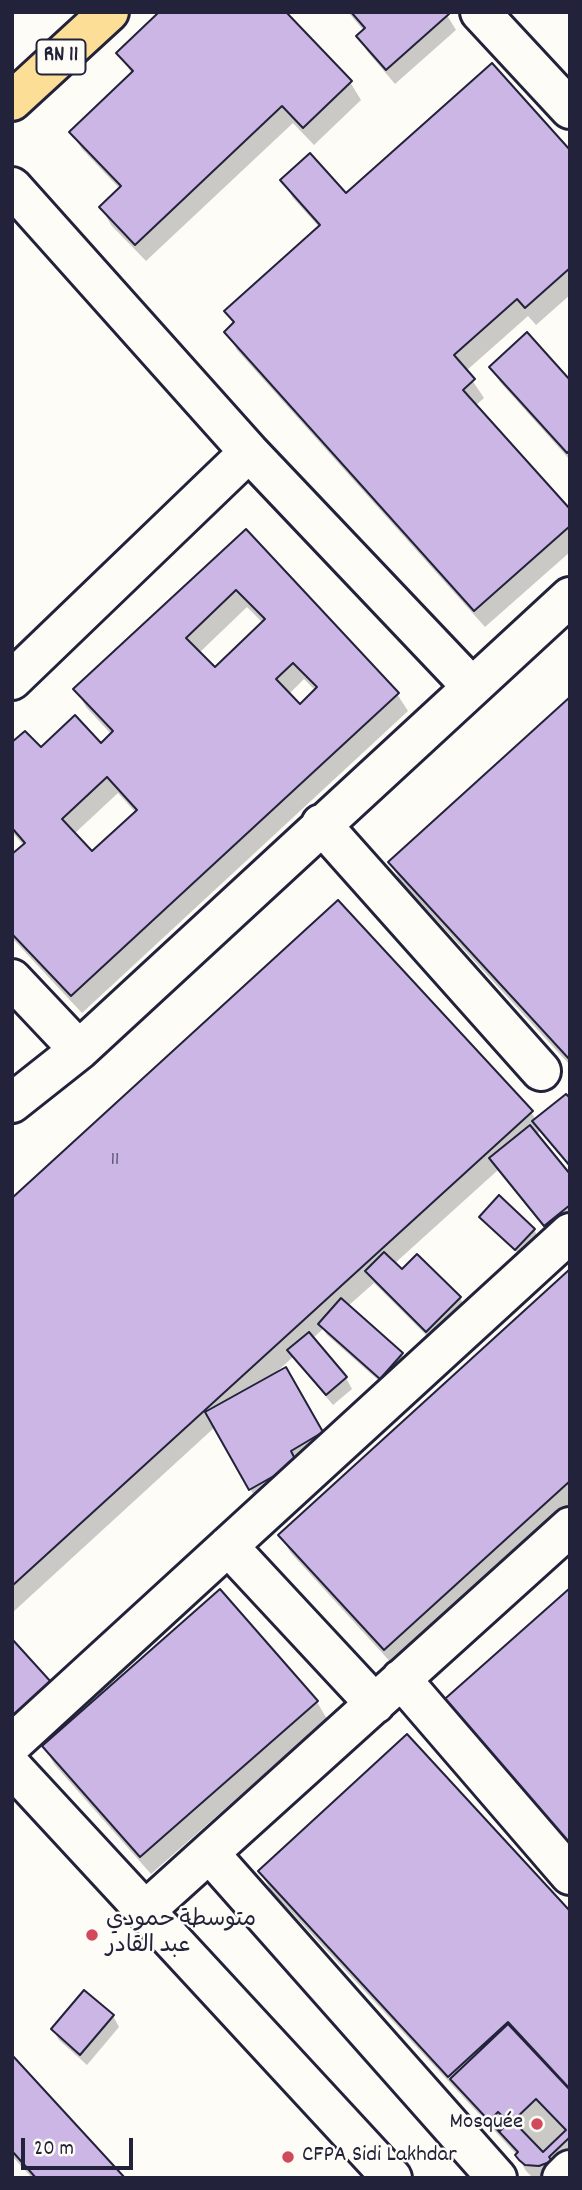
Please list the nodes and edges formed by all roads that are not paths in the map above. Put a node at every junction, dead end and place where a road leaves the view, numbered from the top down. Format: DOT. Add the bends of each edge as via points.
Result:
graph roads {
  1 [pos="109,12"];
  2 [pos="480,12"];
  3 [pos="12,101"];
  4 [pos="570,109"];
  5 [pos="12,187"];
  6 [pos="249,452"];
  7 [pos="570,597"];
  8 [pos="12,680"];
  9 [pos="472,687"];
  10 [pos="321,824"];
  11 [pos="12,979"];
  12 [pos="79,1050"];
  13 [pos="541,1071"];
  14 [pos="12,1103"];
  15 [pos="570,1233"];
  16 [pos="570,1527"];
  17 [pos="228,1546"];
  18 [pos="388,1691"];
  19 [pos="12,1744"];
  20 [pos="12,1767"];
  21 [pos="210,1854"];
  22 [pos="570,1875"];
  23 [pos="146,1910"];
  24 [pos="570,2170"];
  25 [pos="392,2178"];
  26 [pos="497,2178"];
  27 [pos="562,2178"];
  1 -- 3 [label="main road, RN 11"];
  2 -- 4 [label="street"];
  5 -- 6 [label="street"];
  6 -- 8 [label="street"];
  6 -- 9 [label="street"];
  7 -- 9 [label="street"];
  9 -- 10 [label="street"];
  10 -- 12 [label="street"];
  10 -- 13 [label="street"];
  11 -- 12 [label="street"];
  12 -- 14 [label="street"];
  15 -- 17 [label="street"];
  16 -- 18 [label="street"];
  17 -- 18 [label="street"];
  17 -- 19 [label="street"];
  18 -- 21 [label="street"];
  18 -- 22 [label="street"];
  20 -- 23 [label="street"];
  21 -- 23 [label="street"];
  21 -- 26 [label="street"];
  23 -- 25 [label="street"];
  24 -- 27 [label="street"];
}
